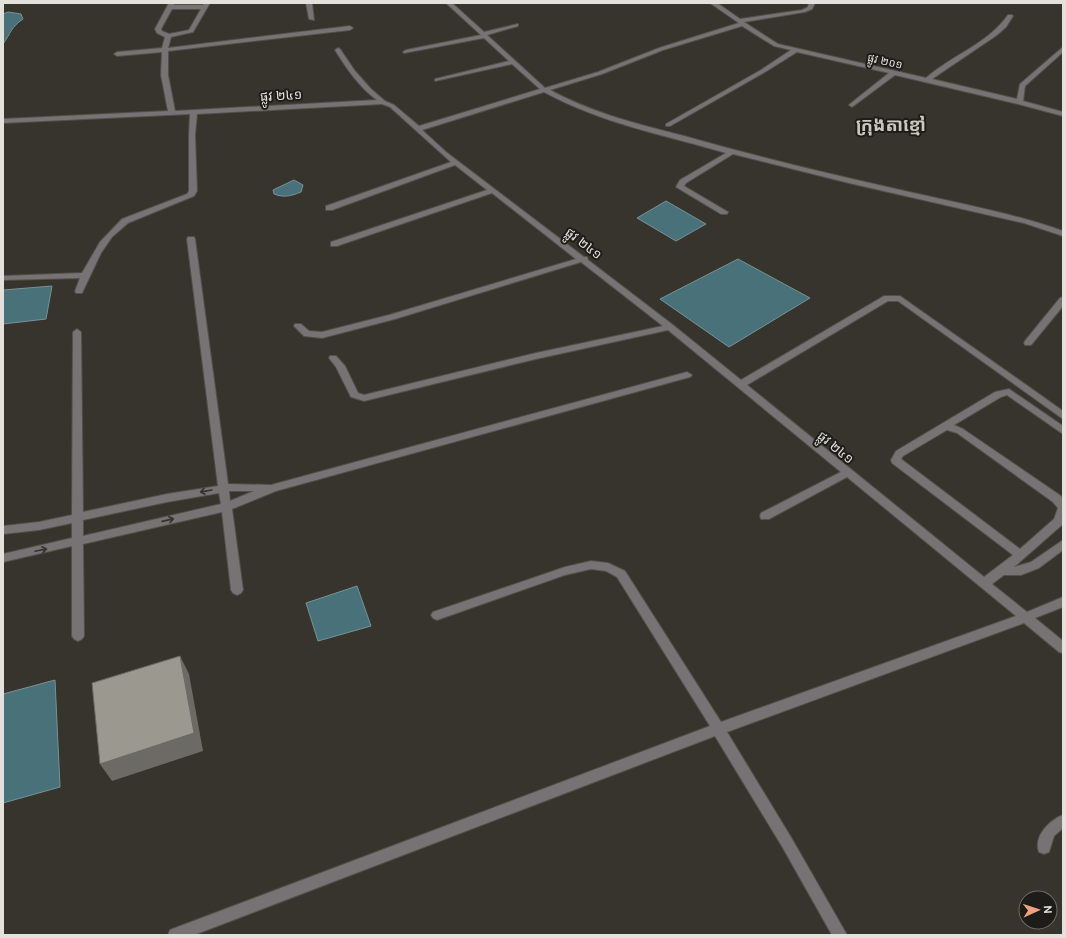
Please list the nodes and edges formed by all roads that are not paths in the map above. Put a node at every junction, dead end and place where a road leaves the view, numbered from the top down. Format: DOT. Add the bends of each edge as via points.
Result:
graph roads {
  1 [pos="309,3"];
  2 [pos="449,3"];
  3 [pos="713,3"];
  4 [pos="812,3"];
  5 [pos="171,5"];
  6 [pos="206,5"];
  7 [pos="1010,16"];
  8 [pos="312,19"];
  9 [pos="742,22"];
  10 [pos="516,25"];
  11 [pos="350,28"];
  12 [pos="484,35"];
  13 [pos="168,36"];
  14 [pos="163,50"];
  15 [pos="338,50"];
  16 [pos="795,50"];
  17 [pos="1063,50"];
  18 [pos="406,52"];
  19 [pos="117,54"];
  20 [pos="514,62"];
  21 [pos="893,73"];
  22 [pos="437,80"];
  23 [pos="926,81"];
  24 [pos="544,90"];
  25 [pos="383,102"];
  26 [pos="1020,102"];
  27 [pos="852,105"];
  28 [pos="194,112"];
  29 [pos="172,114"];
  30 [pos="1063,114"];
  31 [pos="3,121"];
  32 [pos="668,125"];
  33 [pos="417,128"];
  34 [pos="732,152"];
  35 [pos="456,162"];
  36 [pos="494,190"];
  37 [pos="329,208"];
  38 [pos="724,212"];
  39 [pos="1063,234"];
  40 [pos="191,239"];
  41 [pos="334,244"];
  42 [pos="584,259"];
  43 [pos="85,275"];
  44 [pos="3,278"];
  45 [pos="79,291"];
  46 [pos="1063,300"];
  47 [pos="298,326"];
  48 [pos="670,327"];
  49 [pos="76,332"];
  50 [pos="1028,342"];
  51 [pos="333,358"];
  52 [pos="687,375"];
  53 [pos="741,384"];
  54 [pos="1063,416"];
  55 [pos="947,426"];
  56 [pos="1063,431"];
  57 [pos="847,473"];
  58 [pos="224,488"];
  59 [pos="273,488"];
  60 [pos="226,507"];
  61 [pos="765,516"];
  62 [pos="78,517"];
  63 [pos="3,530"];
  64 [pos="78,542"];
  65 [pos="1063,544"];
  66 [pos="1021,555"];
  67 [pos="3,558"];
  68 [pos="1002,571"];
  69 [pos="985,583"];
  70 [pos="237,590"];
  71 [pos="1063,602"];
  72 [pos="436,615"];
  73 [pos="1026,617"];
  74 [pos="78,636"];
  75 [pos="1063,648"];
  76 [pos="718,729"];
  77 [pos="1063,821"];
  78 [pos="1044,847"];
  79 [pos="175,935"];
  80 [pos="840,935"];
  1 -- 8 [label="street"];
  2 -- 12 [label="street"];
  3 -- 9 [label="street, ផ្លូវ ២០១"];
  4 -- 9 [label="street" via="810,8 803,11"];
  5 -- 6 [label="street"];
  5 -- 13 [label="street" via="158,29"];
  6 -- 13 [label="street" via="191,31"];
  7 -- 23 [label="street" via="990,37 935,71"];
  9 -- 16 [label="street, ផ្លូវ ២០១" via="756,34 776,45"];
  9 -- 24 [label="street" via="660,49 600,73"];
  10 -- 12 [label="street"];
  11 -- 14 [label="street"];
  12 -- 18 [label="street"];
  12 -- 20 [label="street"];
  13 -- 14 [label="street"];
  14 -- 19 [label="street"];
  14 -- 29 [label="street" via="166,90"];
  15 -- 25 [label="street" via="360,83"];
  16 -- 21 [label="street, ផ្លូវ ២០១"];
  16 -- 32 [label="street"];
  17 -- 26 [label="street" via="1022,85"];
  20 -- 22 [label="street"];
  20 -- 24 [label="street"];
  21 -- 23 [label="street, ផ្លូវ ២០១"];
  21 -- 27 [label="street"];
  23 -- 26 [label="street, ផ្លូវ ២០១"];
  24 -- 33 [label="street"];
  24 -- 34 [label="street" via="599,115"];
  25 -- 28 [label="street, ផ្លូវ ២៤១"];
  25 -- 33 [label="street, ផ្លូវ ២៤១" via="392,106"];
  26 -- 30 [label="street, ផ្លូវ ២០១"];
  28 -- 29 [label="street, ផ្លូវ ២៤១"];
  28 -- 43 [label="street" via="193,191 190,196 124,221 91,260"];
  29 -- 31 [label="street, ផ្លូវ ២៤១"];
  33 -- 35 [label="street, ផ្លូវ ២៤១"];
  34 -- 38 [label="street" via="683,182 680,187"];
  34 -- 39 [label="street" via="1026,221"];
  35 -- 36 [label="street, ផ្លូវ ២៤១"];
  35 -- 37 [label="street"];
  36 -- 41 [label="street"];
  36 -- 42 [label="street, ផ្លូវ ២៤១"];
  40 -- 58 [label="street"];
  42 -- 47 [label="street" via="322,335 307,334"];
  42 -- 48 [label="street, ផ្លូវ ២៤១"];
  43 -- 44 [label="street"];
  43 -- 45 [label="street"];
  46 -- 50 [label="street"];
  48 -- 51 [label="street" via="551,352 364,398 354,395 340,366"];
  48 -- 53 [label="street, ផ្លូវ ២៤១"];
  49 -- 62 [label="street"];
  52 -- 59 [label="street"];
  53 -- 54 [label="street" via="887,298 894,297"];
  53 -- 57 [label="street, ផ្លូវ ២៤១"];
  55 -- 56 [label="street" via="998,394 1009,392"];
  55 -- 66 [label="street" via="960,431 1057,499 1063,508 1059,520"];
  55 -- 66 [label="street" via="899,454 896,460"];
  57 -- 61 [label="street"];
  57 -- 69 [label="street, ផ្លូវ ២៤១"];
  58 -- 59 [label="street"];
  58 -- 60 [label="street"];
  58 -- 62 [label="street, one-way"];
  59 -- 60 [label="street"];
  64 -- 60 [label="street, one-way"];
  60 -- 70 [label="street"];
  62 -- 63 [label="street" via="39,526"];
  62 -- 64 [label="street"];
  67 -- 64 [label="street, one-way"];
  64 -- 74 [label="street"];
  65 -- 68 [label="street" via="1029,570"];
  66 -- 68 [label="street"];
  68 -- 69 [label="street"];
  69 -- 73 [label="street, ផ្លូវ ២៤១"];
  71 -- 73 [label="street"];
  72 -- 76 [label="street" via="565,571 591,566 608,567 621,574"];
  73 -- 75 [label="street, ផ្លូវ ២៤១"];
  73 -- 76 [label="street"];
  76 -- 79 [label="street"];
  76 -- 80 [label="street" via="806,873"];
  77 -- 78 [label="street" via="1047,834"];
}
